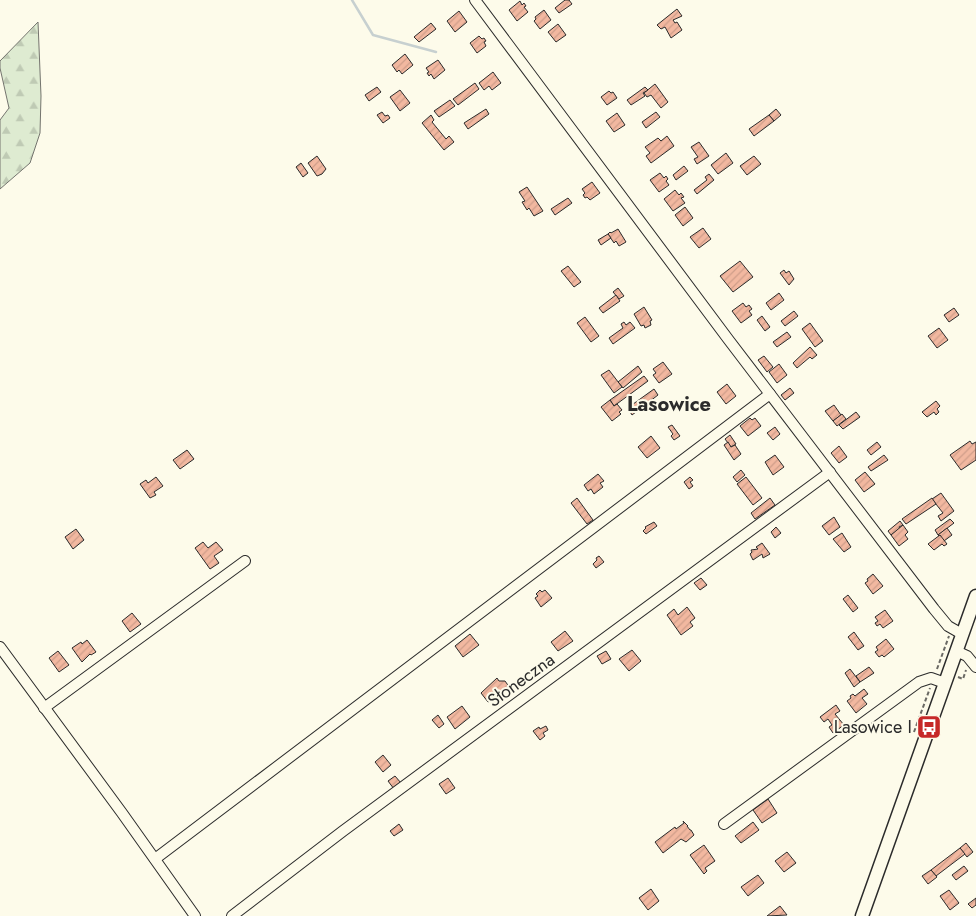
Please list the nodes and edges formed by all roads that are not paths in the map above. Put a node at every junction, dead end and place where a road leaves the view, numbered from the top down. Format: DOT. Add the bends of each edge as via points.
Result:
graph roads {
  1 [pos="475,0"];
  2 [pos="770,394"];
  3 [pos="830,472"];
  4 [pos="245,561"];
  5 [pos="976,596"];
  6 [pos="962,634"];
  7 [pos="0,647"];
  8 [pos="956,651"];
  9 [pos="976,667"];
  10 [pos="939,681"];
  11 [pos="44,708"];
  12 [pos="724,824"];
  13 [pos="155,859"];
  14 [pos="195,916"];
  15 [pos="232,916"];
  16 [pos="862,916"];
  1 -- 2 [label="street"];
  2 -- 3 [label="street"];
  2 -- 13 [label="street"];
  3 -- 6 [label="street" via="934,609 948,626"];
  3 -- 15 [label="street, Słoneczna"];
  4 -- 11 [label="street"];
  5 -- 6 [label="main road"];
  6 -- 8 [label="main road"];
  7 -- 11 [label="street"];
  8 -- 9 [label="street" via="967,656"];
  8 -- 10 [label="main road"];
  10 -- 12 [label="street" via="926,679 919,682"];
  10 -- 16 [label="main road"];
  11 -- 13 [label="street"];
  13 -- 14 [label="street"];
}
